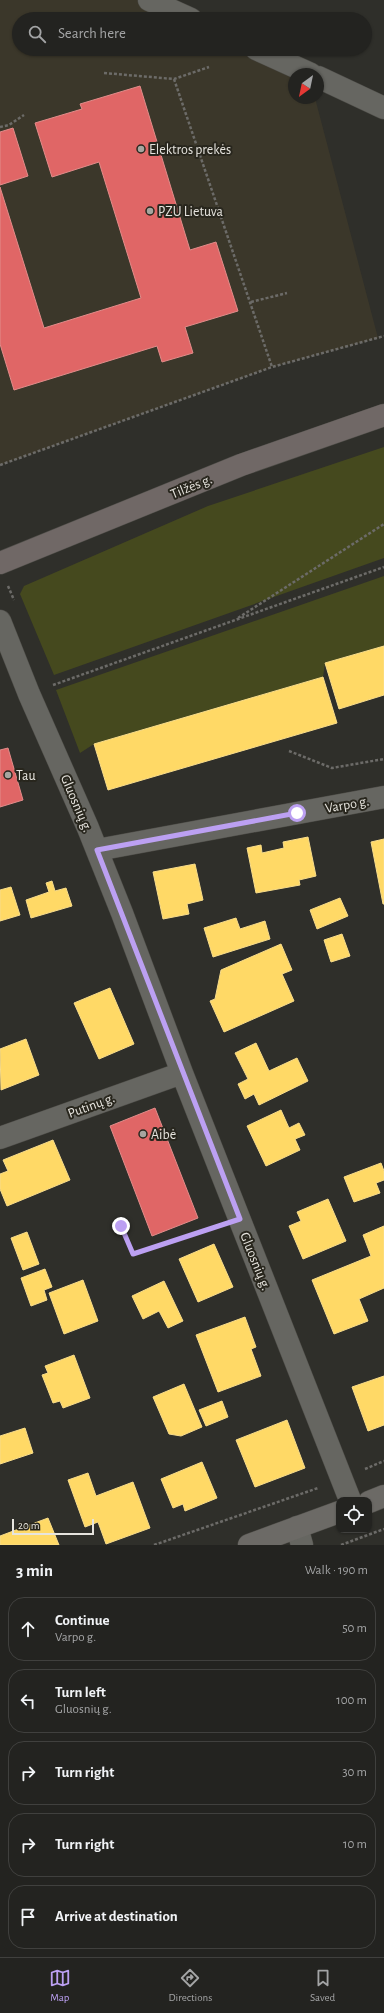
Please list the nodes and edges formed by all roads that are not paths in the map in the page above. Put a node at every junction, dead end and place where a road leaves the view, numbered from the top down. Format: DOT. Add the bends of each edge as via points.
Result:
graph roads {
  1 [pos="149,0"];
  2 [pos="176,12"];
  3 [pos="271,56"];
  4 [pos="298,68"];
  5 [pos="324,80"];
  6 [pos="384,108"];
  7 [pos="384,415"];
  8 [pos="0,563"];
  9 [pos="0,621"];
  10 [pos="384,797"];
  11 [pos="97,850"];
  12 [pos="182,1072"];
  13 [pos="0,1138"];
  14 [pos="384,1496"];
  15 [pos="349,1497"];
  16 [pos="372,1501"];
  17 [pos="336,1514"];
  18 [pos="299,1536"];
  19 [pos="249,1545"];
  1 -- 2 [label="street"];
  3 -- 4 [label="street"];
  5 -- 6 [label="street"];
  7 -- 8 [label="highway, Tilžės g." via="241,465"];
  9 -- 11 [label="street, Gluosnių g."];
  10 -- 11 [label="street, Varpo g."];
  11 -- 12 [label="street, Gluosnių g."];
  12 -- 13 [label="street, Putinų g."];
  12 -- 15 [label="street, Gluosnių g."];
  14 -- 16 [label="main road"];
  17 -- 18 [label="main road"];
  18 -- 19 [label="main road"];
}
